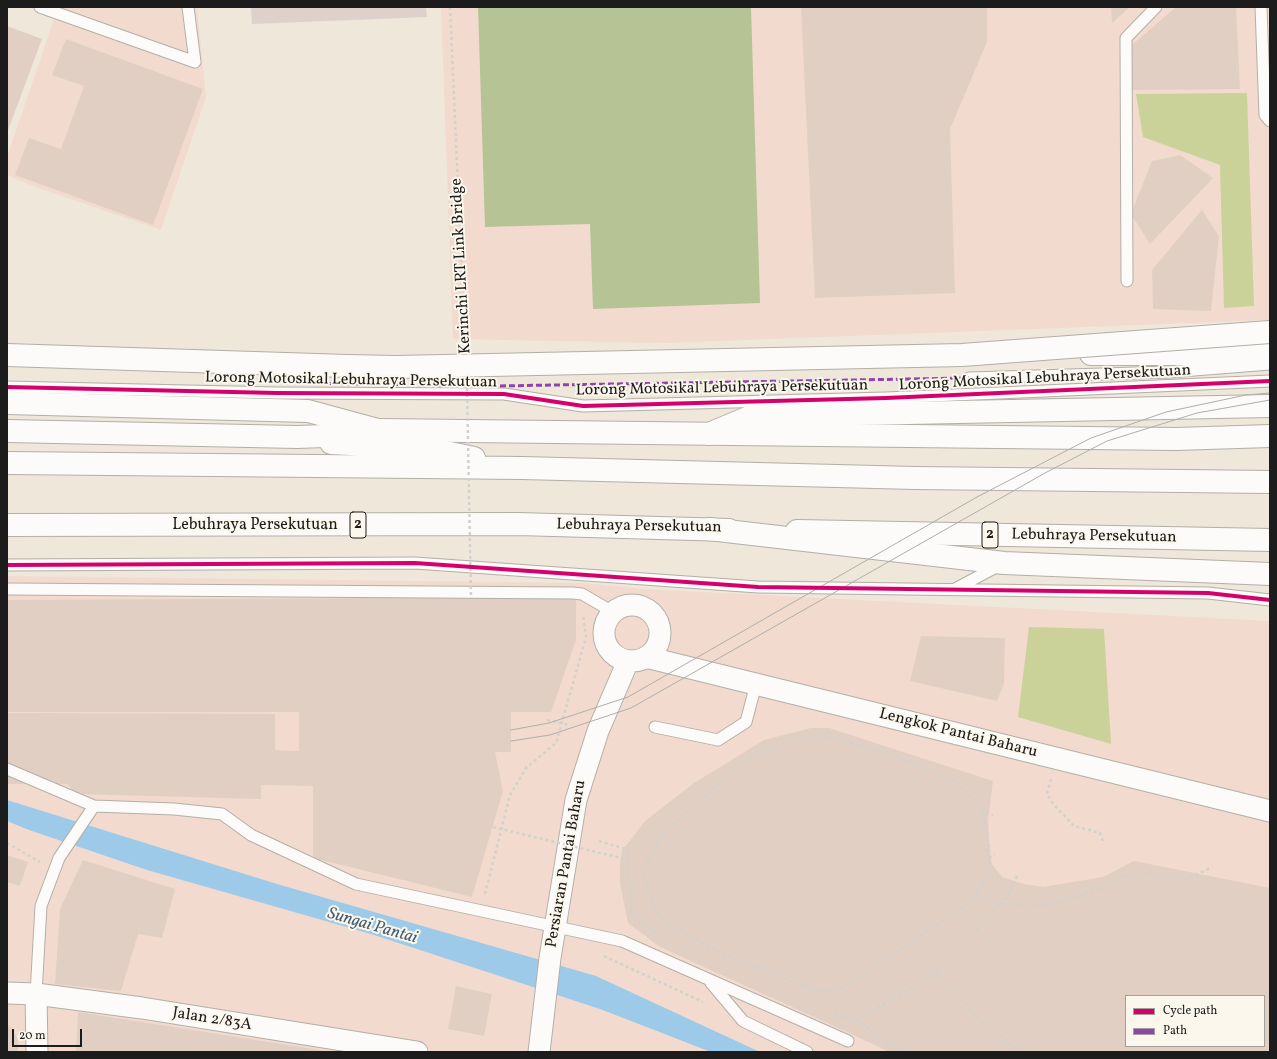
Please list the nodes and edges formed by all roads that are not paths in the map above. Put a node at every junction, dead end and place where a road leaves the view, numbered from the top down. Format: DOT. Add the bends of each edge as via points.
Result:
graph roads {
  1 [pos="40,7"];
  2 [pos="188,7"];
  3 [pos="1156,7"];
  4 [pos="1261,7"];
  5 [pos="1270,120"];
  6 [pos="1128,281"];
  7 [pos="1270,332"];
  8 [pos="962,354"];
  9 [pos="1270,354"];
  10 [pos="7,355"];
  11 [pos="1270,364"];
  12 [pos="969,378"];
  13 [pos="1270,381"];
  14 [pos="7,387"];
  15 [pos="7,403"];
  16 [pos="1270,406"];
  17 [pos="378,430"];
  18 [pos="7,431"];
  19 [pos="123,432"];
  20 [pos="709,434"];
  21 [pos="1270,436"];
  22 [pos="7,463"];
  23 [pos="522,468"];
  24 [pos="1270,475"];
  25 [pos="1141,480"];
  26 [pos="1270,482"];
  27 [pos="7,525"];
  28 [pos="709,529"];
  29 [pos="1270,540"];
  30 [pos="1004,563"];
  31 [pos="7,565"];
  32 [pos="1270,574"];
  33 [pos="7,589"];
  34 [pos="954,590"];
  35 [pos="1270,600"];
  36 [pos="613,612"];
  37 [pos="637,659"];
  38 [pos="756,684"];
  39 [pos="656,727"];
  40 [pos="7,769"];
  41 [pos="94,806"];
  42 [pos="1270,811"];
  43 [pos="555,927"];
  44 [pos="710,981"];
  45 [pos="7,993"];
  46 [pos="36,994"];
  47 [pos="848,1041"];
  48 [pos="540,1042"];
  49 [pos="357,1047"];
  50 [pos="387,1049"];
  51 [pos="37,1052"];
  52 [pos="416,1052"];
  53 [pos="807,1052"];
  1 -- 2 [label="lane" via="195,62"];
  3 -- 6 [label="lane" via="1126,38"];
  4 -- 5 [label="lane" via="1265,115"];
  7 -- 8 [label="main road, bridge"];
  8 -- 9 [label="main road, bridge"];
  8 -- 10 [label="main road, bridge" via="396,366"];
  11 -- 12 [label="lane" via="1169,372"];
  13 -- 14 [label="lane, Lorong Motosikal Lebuhraya Persekutuan" via="886,398 584,406 504,394 277,393"];
  15 -- 17 [label="main road" via="308,411"];
  16 -- 20 [label="main road" via="752,416"];
  17 -- 19 [label="main road" via="353,435 297,437"];
  17 -- 20 [label="main road"];
  18 -- 19 [label="main road"];
  19 -- 23 [label="main road" via="426,448"];
  20 -- 21 [label="main road" via="1176,439"];
  22 -- 23 [label="main road"];
  23 -- 25 [label="main road" via="916,478"];
  24 -- 25 [label="main road"];
  25 -- 26 [label="main road"];
  27 -- 28 [label="main road, Lebuhraya Persekutuan / 2" via="518,524"];
  28 -- 29 [label="main road, Lebuhraya Persekutuan / 2"];
  28 -- 30 [label="main road"];
  30 -- 32 [label="main road"];
  30 -- 34 [label="lane"];
  31 -- 34 [label="lane" via="415,563 758,587"];
  33 -- 36 [label="lane" via="360,594 573,593 582,594"];
  34 -- 35 [label="lane" via="1208,593"];
  36 -- 37 [label="street" via="604,627 606,645 619,658"];
  36 -- 37 [label="street" via="621,607 640,606 655,616 660,634 658,643 653,651"];
  37 -- 38 [label="street, Lengkok Pantai Baharu"];
  37 -- 43 [label="street, Persiaran Pantai Baharu" via="598,731 576,800"];
  38 -- 39 [label="lane" via="746,722 718,740"];
  38 -- 42 [label="street, Lengkok Pantai Baharu"];
  40 -- 41 [label="lane"];
  41 -- 43 [label="lane" via="222,814 251,835 356,884"];
  41 -- 46 [label="lane" via="60,858 40,906"];
  43 -- 44 [label="lane" via="622,941"];
  43 -- 48 [label="street, Persiaran Pantai Baharu"];
  44 -- 47 [label="lane"];
  44 -- 53 [label="lane" via="743,1021"];
  45 -- 46 [label="street, Jalan 2/83A"];
  46 -- 49 [label="street, Jalan 2/83A" via="213,1026"];
  46 -- 51 [label="street"];
  49 -- 50 [label="street, Jalan 2/83A"];
  50 -- 52 [label="street, Jalan 2/83A"];
}
